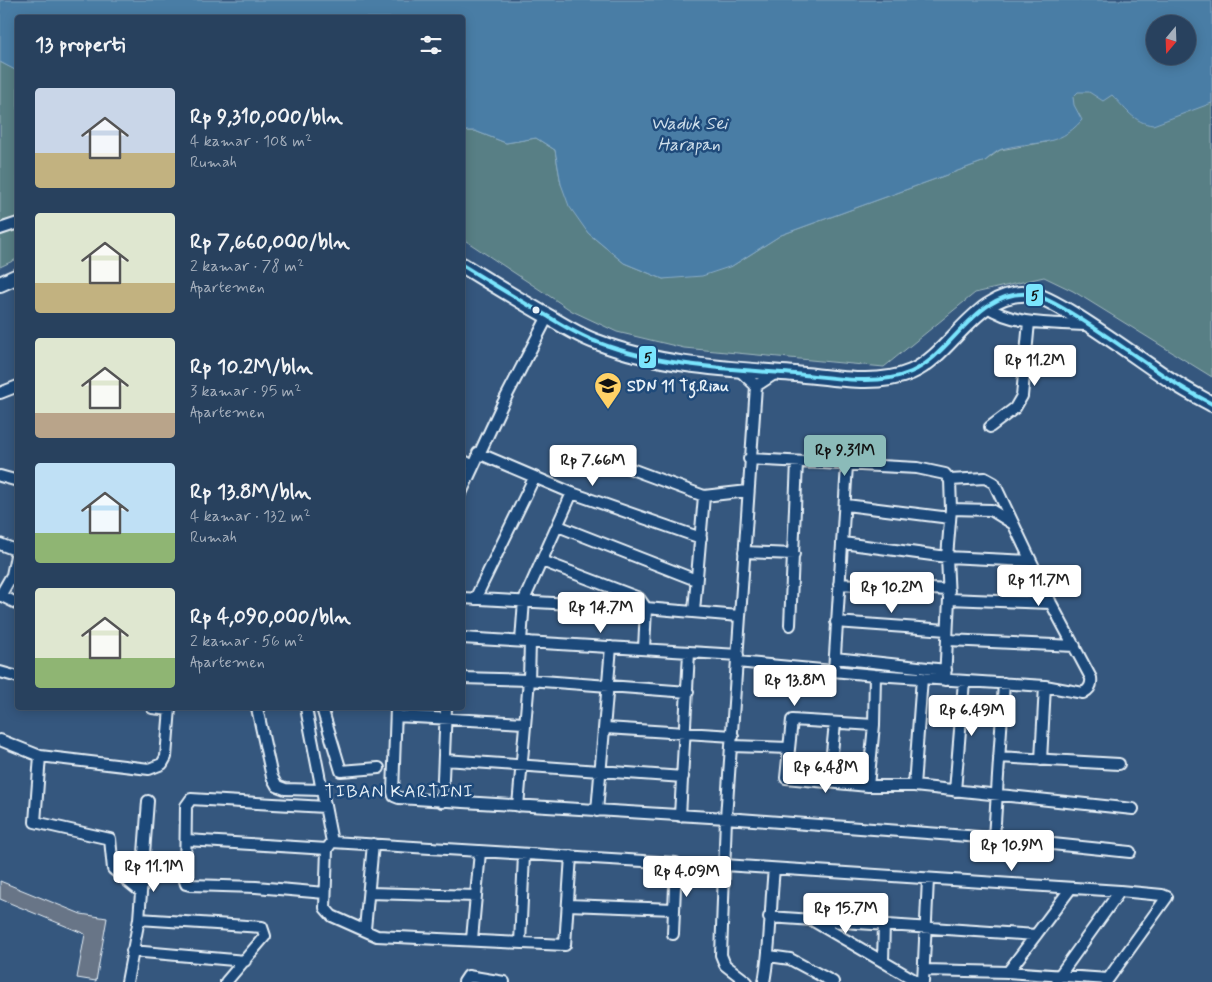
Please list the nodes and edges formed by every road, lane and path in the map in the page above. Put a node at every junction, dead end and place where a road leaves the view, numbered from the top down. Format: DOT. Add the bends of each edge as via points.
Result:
graph roads {
  1 [pos="15,224"];
  2 [pos="0,229"];
  3 [pos="465,267"];
  4 [pos="15,277"];
  5 [pos="0,284"];
  6 [pos="986,306"];
  7 [pos="548,316"];
  8 [pos="1029,322"];
  9 [pos="1087,325"];
  10 [pos="738,369"];
  11 [pos="776,373"];
  12 [pos="756,386"];
  13 [pos="15,387"];
  14 [pos="0,394"];
  15 [pos="1212,404"];
  16 [pos="990,426"];
  17 [pos="478,453"];
  18 [pos="749,459"];
  19 [pos="465,462"];
  20 [pos="797,462"];
  21 [pos="616,463"];
  22 [pos="847,465"];
  23 [pos="473,466"];
  24 [pos="0,476"];
  25 [pos="534,478"];
  26 [pos="15,479"];
  27 [pos="950,480"];
  28 [pos="465,483"];
  29 [pos="748,491"];
  30 [pos="572,493"];
  31 [pos="704,496"];
  32 [pos="846,504"];
  33 [pos="950,513"];
  34 [pos="1014,525"];
  35 [pos="558,526"];
  36 [pos="701,538"];
  37 [pos="843,543"];
  38 [pos="0,544"];
  39 [pos="15,550"];
  40 [pos="744,552"];
  41 [pos="794,554"];
  42 [pos="947,557"];
  43 [pos="15,561"];
  44 [pos="542,561"];
  45 [pos="1031,562"];
  46 [pos="696,580"];
  47 [pos="839,584"];
  48 [pos="949,594"];
  49 [pos="0,595"];
  50 [pos="465,598"];
  51 [pos="475,599"];
  52 [pos="524,600"];
  53 [pos="15,602"];
  54 [pos="1051,603"];
  55 [pos="646,608"];
  56 [pos="694,611"];
  57 [pos="739,616"];
  58 [pos="836,622"];
  59 [pos="790,625"];
  60 [pos="948,635"];
  61 [pos="465,638"];
  62 [pos="525,642"];
  63 [pos="1075,646"];
  64 [pos="611,647"];
  65 [pos="644,649"];
  66 [pos="689,652"];
  67 [pos="835,658"];
  68 [pos="738,659"];
  69 [pos="834,671"];
  70 [pos="0,672"];
  71 [pos="874,675"];
  72 [pos="946,675"];
  73 [pos="15,676"];
  74 [pos="465,678"];
  75 [pos="922,678"];
  76 [pos="530,680"];
  77 [pos="964,681"];
  78 [pos="1004,683"];
  79 [pos="1045,686"];
  80 [pos="609,687"];
  81 [pos="688,692"];
  82 [pos="170,710"];
  83 [pos="257,710"];
  84 [pos="306,710"];
  85 [pos="323,710"];
  86 [pos="396,712"];
  87 [pos="446,713"];
  88 [pos="524,723"];
  89 [pos="835,723"];
  90 [pos="874,725"];
  91 [pos="606,728"];
  92 [pos="686,733"];
  93 [pos="0,740"];
  94 [pos="733,741"];
  95 [pos="788,748"];
  96 [pos="40,756"];
  97 [pos="999,757"];
  98 [pos="445,760"];
  99 [pos="1040,760"];
  100 [pos="520,764"];
  101 [pos="1119,764"];
  102 [pos="379,768"];
  103 [pos="602,770"];
  104 [pos="683,777"];
  105 [pos="829,782"];
  106 [pos="868,786"];
  107 [pos="914,786"];
  108 [pos="322,790"];
  109 [pos="955,791"];
  110 [pos="996,794"];
  111 [pos="148,801"];
  112 [pos="442,802"];
  113 [pos="518,806"];
  114 [pos="325,807"];
  115 [pos="1133,809"];
  116 [pos="598,811"];
  117 [pos="680,816"];
  118 [pos="726,818"];
  119 [pos="994,838"];
  120 [pos="187,840"];
  121 [pos="373,844"];
  122 [pos="329,846"];
  123 [pos="480,852"];
  124 [pos="1130,852"];
  125 [pos="524,855"];
  126 [pos="571,856"];
  127 [pos="724,865"];
  128 [pos="774,869"];
  129 [pos="928,879"];
  130 [pos="1071,888"];
  131 [pos="1120,891"];
  132 [pos="141,892"];
  133 [pos="369,892"];
  134 [pos="325,893"];
  135 [pos="476,896"];
  136 [pos="568,905"];
  137 [pos="674,909"];
  138 [pos="769,917"];
  139 [pos="139,919"];
  140 [pos="812,920"];
  141 [pos="884,924"];
  142 [pos="925,927"];
  143 [pos="365,929"];
  144 [pos="673,934"];
  145 [pos="1036,935"];
  146 [pos="472,939"];
  147 [pos="520,943"];
  148 [pos="132,951"];
  149 [pos="769,956"];
  150 [pos="245,961"];
  151 [pos="883,961"];
  152 [pos="925,970"];
  153 [pos="1008,972"];
  154 [pos="1057,979"];
  155 [pos="1107,981"];
  156 [pos="127,982"];
  157 [pos="226,982"];
  158 [pos="464,982"];
  159 [pos="500,982"];
  160 [pos="747,982"];
  161 [pos="764,982"];
  162 [pos="833,982"];
  163 [pos="918,982"];
  164 [pos="923,982"];
  1 -- 2 [label="street"];
  3 -- 7 [label="main road"];
  4 -- 5 [label="main road"];
  6 -- 8 [label="street" via="998,314"];
  6 -- 9 [label="main road" via="1030,294 1059,306"];
  6 -- 11 [label="main road" via="931,360 903,376 868,380"];
  7 -- 10 [label="main road" via="594,341 628,353"];
  7 -- 17 [label="street"];
  8 -- 9 [label="street"];
  8 -- 16 [label="street" via="1022,396 1015,408"];
  9 -- 15 [label="main road" via="1174,383"];
  10 -- 11 [label="main road"];
  10 -- 12 [label="street"];
  11 -- 12 [label="street"];
  12 -- 18 [label="street"];
  13 -- 14 [label="street"];
  17 -- 23 [label="street"];
  17 -- 25 [label="street"];
  18 -- 20 [label="street"];
  18 -- 29 [label="street"];
  19 -- 23 [label="street"];
  20 -- 22 [label="street"];
  20 -- 41 [label="street"];
  21 -- 31 [label="street"];
  22 -- 27 [label="street" via="933,470 945,474"];
  22 -- 32 [label="street"];
  23 -- 28 [label="street"];
  24 -- 26 [label="street"];
  25 -- 30 [label="street"];
  25 -- 51 [label="street"];
  27 -- 33 [label="street"];
  27 -- 34 [label="street" via="985,478 994,484"];
  29 -- 31 [label="street"];
  29 -- 40 [label="street"];
  30 -- 35 [label="street"];
  30 -- 36 [label="street"];
  31 -- 36 [label="street"];
  32 -- 33 [label="street"];
  32 -- 37 [label="street"];
  33 -- 34 [label="street" via="991,510"];
  33 -- 42 [label="street"];
  34 -- 45 [label="street"];
  35 -- 44 [label="street"];
  35 -- 46 [label="street"];
  36 -- 46 [label="street"];
  37 -- 42 [label="street"];
  37 -- 47 [label="street"];
  38 -- 39 [label="street"];
  40 -- 41 [label="street"];
  40 -- 57 [label="street"];
  41 -- 59 [label="street"];
  42 -- 45 [label="street"];
  42 -- 48 [label="street"];
  43 -- 49 [label="street" via="12,575"];
  44 -- 52 [label="street"];
  44 -- 55 [label="street" via="640,598"];
  45 -- 54 [label="street"];
  46 -- 56 [label="street"];
  47 -- 48 [label="street"];
  47 -- 58 [label="street"];
  48 -- 54 [label="street"];
  48 -- 60 [label="street"];
  49 -- 53 [label="street"];
  50 -- 51 [label="street"];
  51 -- 52 [label="street"];
  52 -- 55 [label="street"];
  52 -- 62 [label="street"];
  54 -- 63 [label="street"];
  55 -- 56 [label="street"];
  55 -- 65 [label="street"];
  56 -- 57 [label="street"];
  57 -- 68 [label="street"];
  58 -- 60 [label="street"];
  58 -- 67 [label="street"];
  60 -- 63 [label="street"];
  60 -- 72 [label="street"];
  61 -- 62 [label="street"];
  62 -- 64 [label="street"];
  62 -- 76 [label="street"];
  63 -- 79 [label="street" via="1091,678 1090,687 1083,692"];
  64 -- 65 [label="street"];
  64 -- 80 [label="street"];
  65 -- 66 [label="street"];
  66 -- 68 [label="street"];
  66 -- 81 [label="street"];
  67 -- 69 [label="street"];
  67 -- 72 [label="street"];
  68 -- 69 [label="street"];
  68 -- 94 [label="street"];
  69 -- 71 [label="street"];
  70 -- 73 [label="street"];
  71 -- 75 [label="street"];
  71 -- 90 [label="street"];
  72 -- 75 [label="street"];
  72 -- 77 [label="street"];
  74 -- 76 [label="street"];
  75 -- 107 [label="street"];
  76 -- 80 [label="street"];
  76 -- 88 [label="street"];
  77 -- 78 [label="street"];
  77 -- 109 [label="street"];
  78 -- 79 [label="street"];
  78 -- 97 [label="street"];
  79 -- 99 [label="street"];
  80 -- 81 [label="street"];
  80 -- 91 [label="street"];
  81 -- 92 [label="street"];
  82 -- 96 [label="street" via="166,758 162,764 149,769"];
  83 -- 108 [label="street" via="272,777 277,786"];
  84 -- 108 [label="street"];
  85 -- 102 [label="street" via="341,771"];
  86 -- 87 [label="street"];
  86 -- 112 [label="street" via="394,796"];
  87 -- 88 [label="street"];
  87 -- 98 [label="street"];
  88 -- 100 [label="street"];
  89 -- 90 [label="street"];
  89 -- 95 [label="street" via="792,720"];
  89 -- 105 [label="street"];
  90 -- 106 [label="street"];
  91 -- 92 [label="street"];
  91 -- 103 [label="street"];
  92 -- 94 [label="street"];
  92 -- 104 [label="street"];
  93 -- 96 [label="street"];
  94 -- 95 [label="street"];
  94 -- 118 [label="street"];
  95 -- 105 [label="street" via="786,778"];
  96 -- 132 [label="street" via="35,822 110,839 113,869"];
  97 -- 99 [label="street"];
  97 -- 110 [label="street"];
  98 -- 100 [label="street"];
  98 -- 112 [label="street"];
  99 -- 101 [label="street"];
  100 -- 103 [label="street"];
  100 -- 113 [label="street"];
  103 -- 104 [label="street"];
  103 -- 116 [label="street"];
  104 -- 117 [label="street"];
  105 -- 106 [label="street"];
  106 -- 107 [label="street"];
  107 -- 109 [label="street"];
  108 -- 114 [label="street"];
  109 -- 110 [label="street"];
  110 -- 115 [label="street"];
  110 -- 119 [label="street"];
  111 -- 132 [label="street"];
  112 -- 113 [label="street"];
  113 -- 116 [label="street"];
  114 -- 120 [label="street" via="190,799 186,806"];
  114 -- 122 [label="street"];
  116 -- 117 [label="street"];
  117 -- 118 [label="street"];
  118 -- 119 [label="street"];
  118 -- 127 [label="street"];
  119 -- 124 [label="street"];
  120 -- 122 [label="street"];
  120 -- 134 [label="street" via="186,884"];
  121 -- 122 [label="street"];
  121 -- 123 [label="street"];
  121 -- 133 [label="street"];
  122 -- 134 [label="street"];
  123 -- 125 [label="street"];
  123 -- 135 [label="street"];
  125 -- 126 [label="street"];
  125 -- 147 [label="street"];
  126 -- 136 [label="street"];
  126 -- 137 [label="street" via="676,863"];
  127 -- 128 [label="street"];
  127 -- 160 [label="street" via="721,955 725,965"];
  128 -- 129 [label="street"];
  128 -- 138 [label="street"];
  129 -- 130 [label="street"];
  129 -- 142 [label="street"];
  130 -- 131 [label="street"];
  130 -- 145 [label="street"];
  131 -- 154 [label="street"];
  131 -- 155 [label="street" via="1167,897"];
  132 -- 139 [label="street"];
  133 -- 135 [label="street"];
  133 -- 143 [label="street"];
  134 -- 143 [label="street" via="327,912"];
  135 -- 146 [label="street"];
  136 -- 137 [label="street"];
  136 -- 147 [label="street" via="564,945"];
  137 -- 144 [label="street"];
  138 -- 140 [label="street"];
  138 -- 149 [label="street"];
  139 -- 148 [label="street"];
  139 -- 150 [label="street" via="262,928 265,936"];
  140 -- 141 [label="street"];
  140 -- 151 [label="street"];
  141 -- 142 [label="street"];
  141 -- 151 [label="street"];
  142 -- 145 [label="street"];
  142 -- 152 [label="street"];
  143 -- 146 [label="street" via="377,936"];
  145 -- 153 [label="street"];
  146 -- 147 [label="street"];
  148 -- 150 [label="street"];
  148 -- 156 [label="street"];
  149 -- 161 [label="street"];
  149 -- 162 [label="street" via="790,960"];
  150 -- 157 [label="street"];
  151 -- 163 [label="street"];
  152 -- 153 [label="street"];
  152 -- 164 [label="street"];
  153 -- 154 [label="street"];
  154 -- 155 [label="street"];
  158 -- 159 [label="street" via="468,976"];
}
